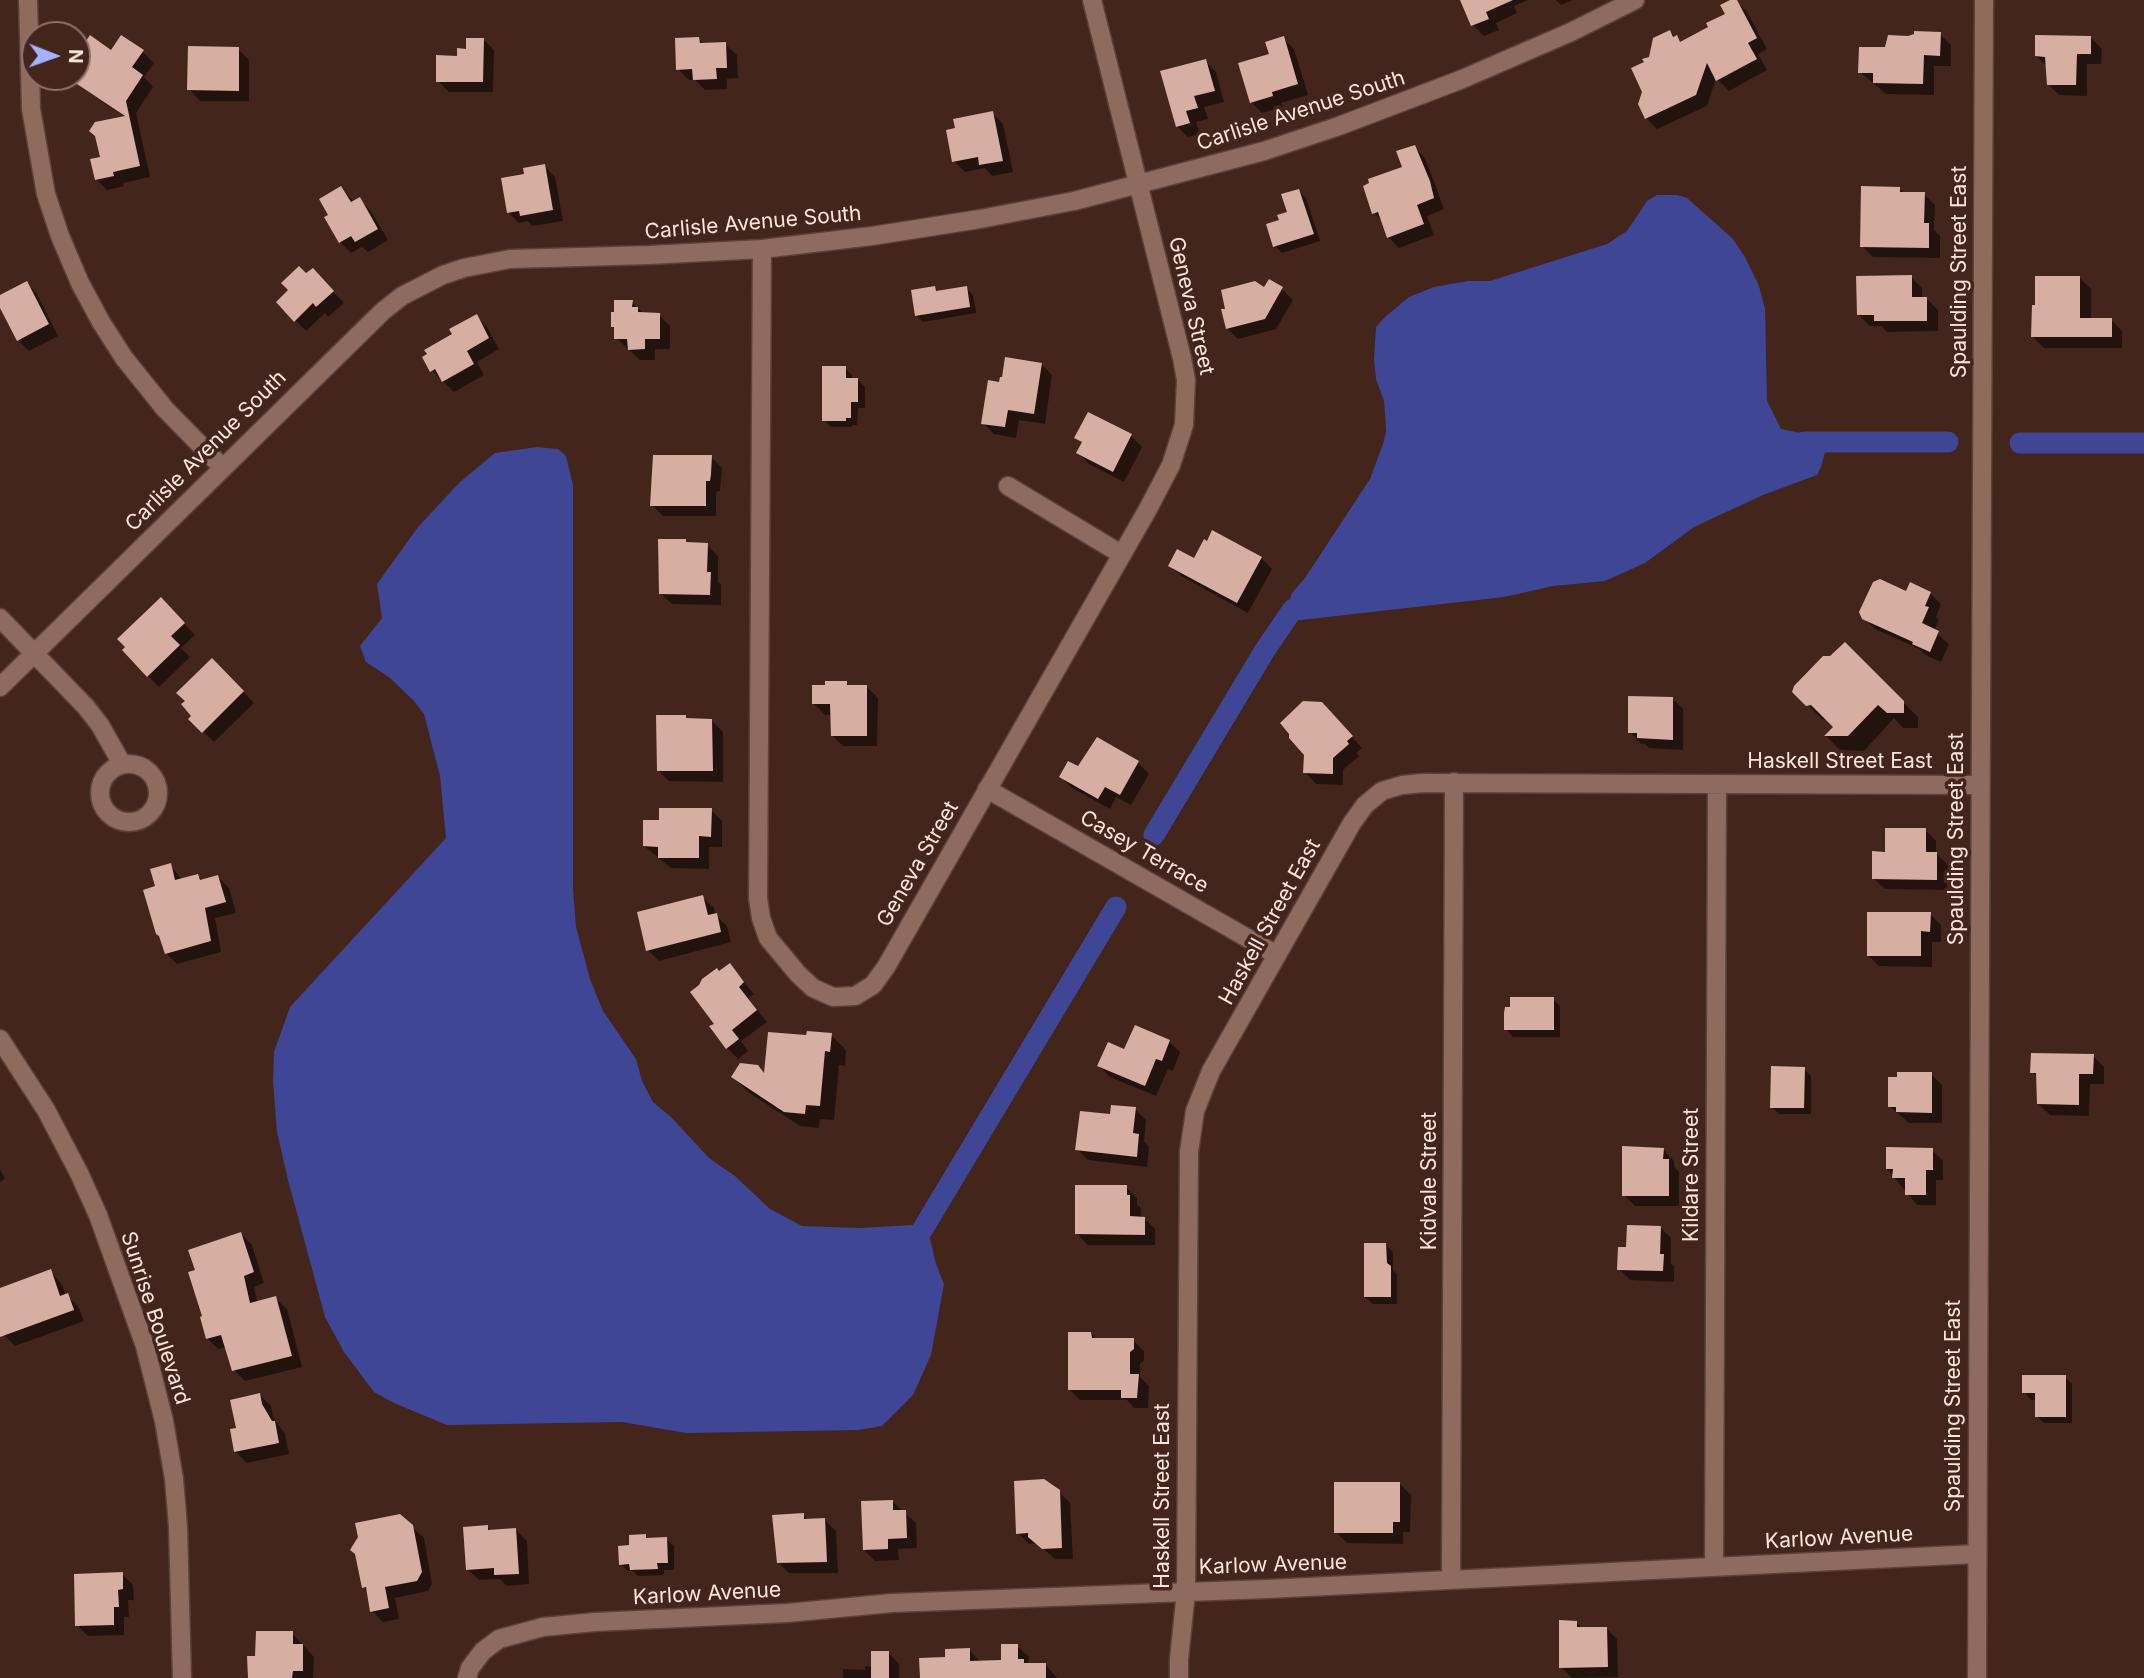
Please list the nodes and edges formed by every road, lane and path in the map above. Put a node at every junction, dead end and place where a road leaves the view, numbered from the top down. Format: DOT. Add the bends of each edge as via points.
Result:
graph roads {
  1 [pos="28,0"];
  2 [pos="1092,0"];
  3 [pos="1635,0"];
  4 [pos="1984,0"];
  5 [pos="1139,185"];
  6 [pos="762,249"];
  7 [pos="222,467"];
  8 [pos="1008,486"];
  9 [pos="1121,554"];
  10 [pos="0,618"];
  11 [pos="34,653"];
  12 [pos="0,687"];
  13 [pos="122,764"];
  14 [pos="1454,782"];
  15 [pos="1717,784"];
  16 [pos="1980,785"];
  17 [pos="987,789"];
  18 [pos="1277,955"];
  19 [pos="0,1039"];
  20 [pos="1976,1554"];
  21 [pos="1714,1566"];
  22 [pos="1451,1580"];
  23 [pos="1186,1592"];
  24 [pos="182,1678"];
  25 [pos="467,1678"];
  26 [pos="1180,1678"];
  27 [pos="1977,1678"];
  1 -- 7 [label="street" via="32,120 46,194 60,236 80,283 124,358 165,409"];
  2 -- 5 [label="street, Geneva Street"];
  3 -- 5 [label="street, Carlisle Avenue South" via="1460,80 1339,126"];
  4 -- 16 [label="street, Spaulding Street East"];
  5 -- 6 [label="street, Carlisle Avenue South" via="980,219"];
  5 -- 9 [label="street, Geneva Street" via="1182,358 1187,404 1171,465"];
  6 -- 7 [label="street, Carlisle Avenue South" via="510,259 443,275 383,311"];
  6 -- 17 [label="street, Geneva Street" via="758,898 768,938 813,988 833,997 855,996 873,985"];
  7 -- 11 [label="street, Carlisle Avenue South"];
  8 -- 9 [label="street"];
  9 -- 17 [label="street, Geneva Street"];
  10 -- 11 [label="street"];
  11 -- 12 [label="street, Carlisle Avenue South"];
  11 -- 13 [label="street" via="86,706"];
  14 -- 15 [label="street, Haskell Street East"];
  14 -- 18 [label="street, Haskell Street East" via="1402,785 1365,805"];
  14 -- 22 [label="street, Kidvale Street"];
  15 -- 16 [label="street, Haskell Street East"];
  15 -- 21 [label="street, Kildare Street"];
  16 -- 20 [label="street, Spaulding Street East"];
  17 -- 18 [label="street, Casey Terrace"];
  18 -- 23 [label="street, Haskell Street East" via="1212,1071 1191,1131"];
  19 -- 24 [label="street, Sunrise Boulevard" via="46,1110 79,1173 145,1346 174,1479"];
  20 -- 21 [label="street, Karlow Avenue"];
  20 -- 27 [label="street, Spaulding Street East"];
  21 -- 22 [label="street, Karlow Avenue"];
  22 -- 23 [label="street, Karlow Avenue"];
  23 -- 25 [label="street, Karlow Avenue" via="892,1603 543,1627 499,1639 482,1651"];
  23 -- 26 [label="street, Haskell Street East"];
}
